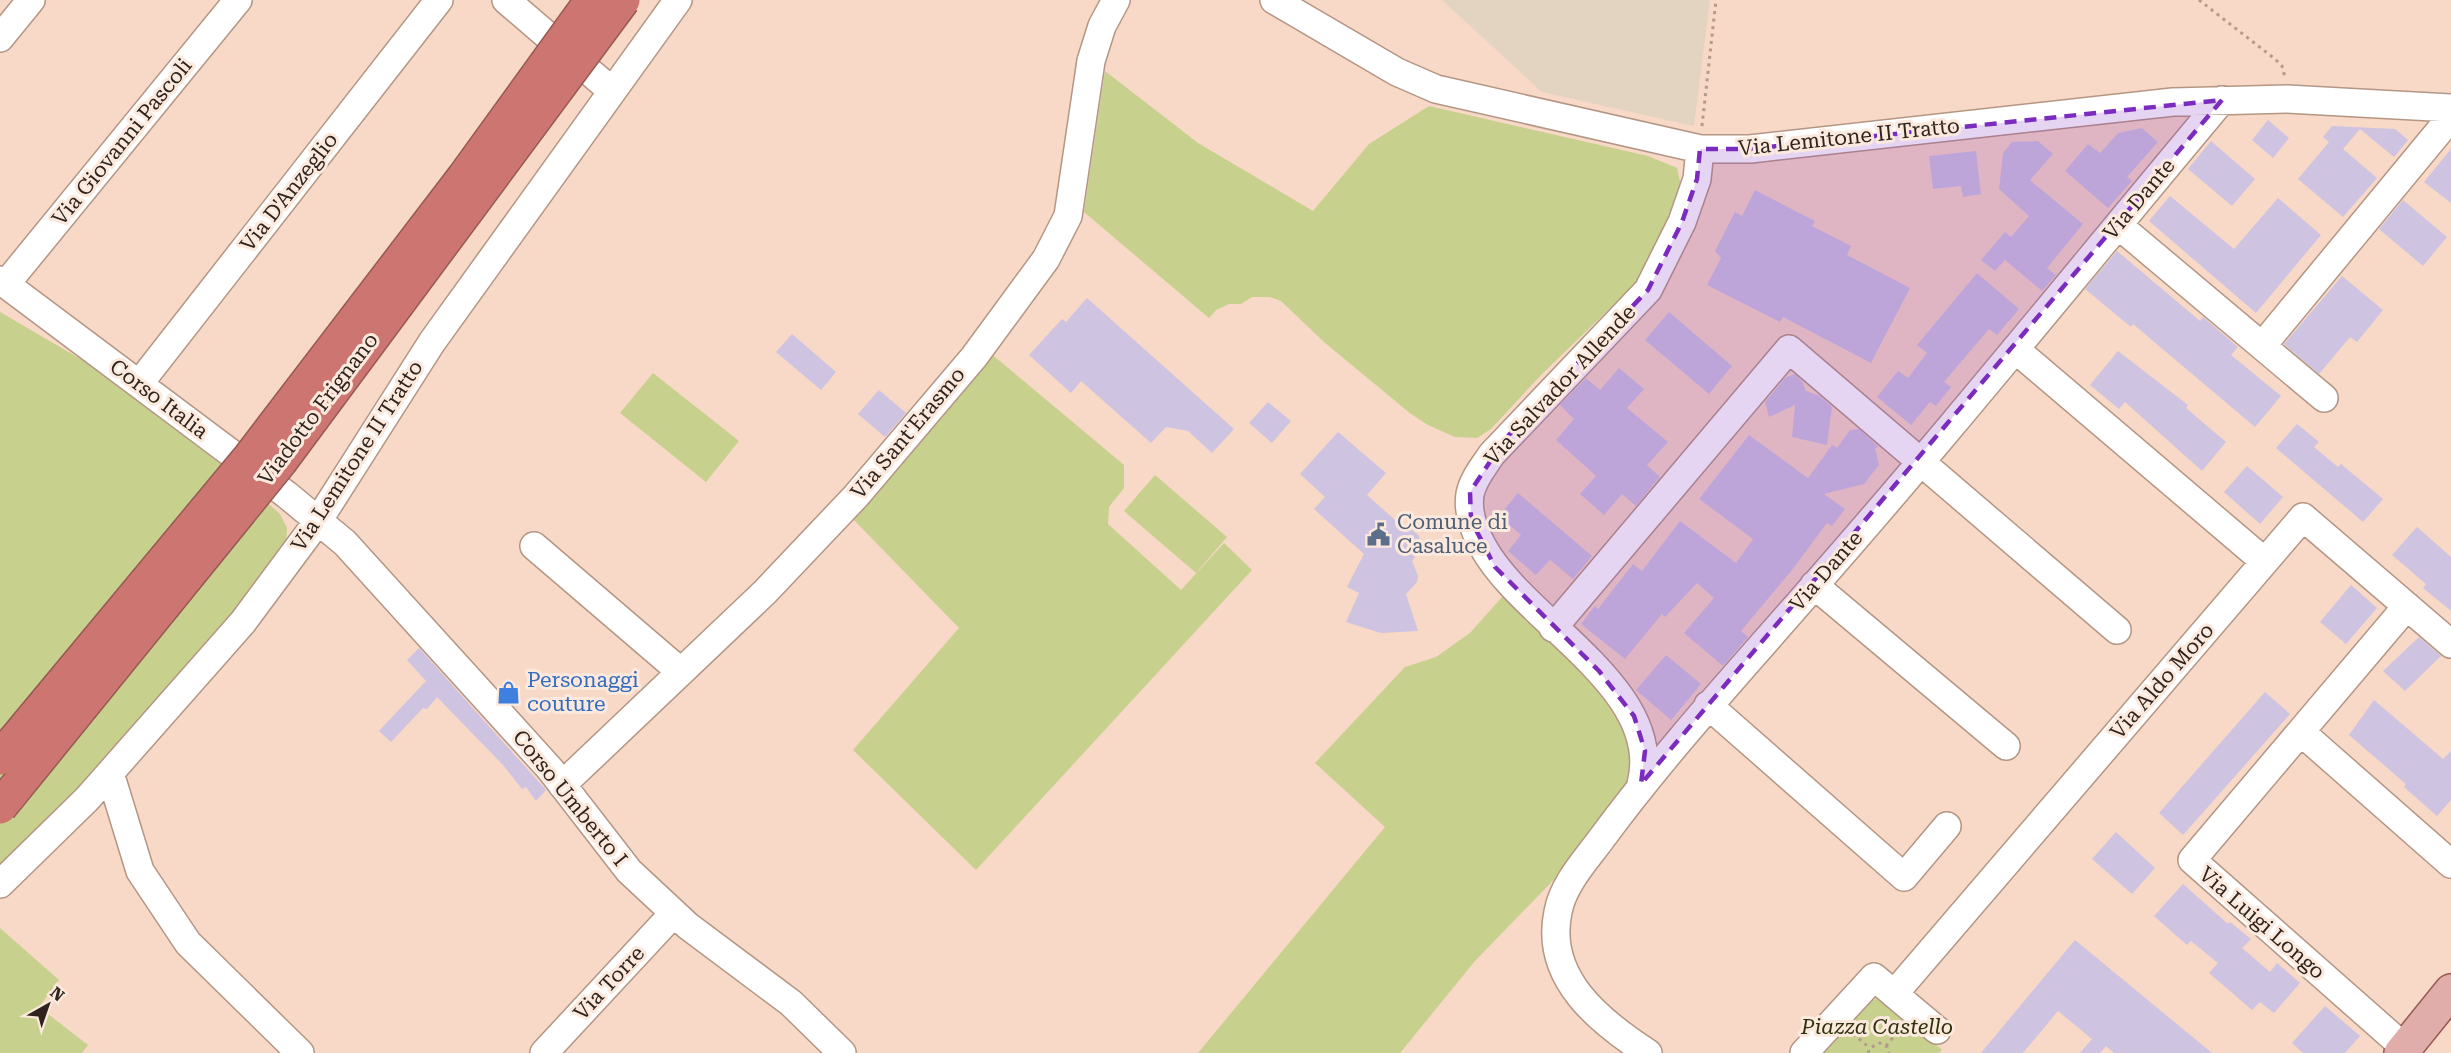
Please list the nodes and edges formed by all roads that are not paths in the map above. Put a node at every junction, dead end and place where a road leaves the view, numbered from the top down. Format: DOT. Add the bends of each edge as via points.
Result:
graph roads {
  1 [pos="31,0"];
  2 [pos="238,0"];
  3 [pos="440,0"];
  4 [pos="506,0"];
  5 [pos="592,0"];
  6 [pos="623,0"];
  7 [pos="678,0"];
  8 [pos="1116,0"];
  9 [pos="1274,0"];
  10 [pos="0,38"];
  11 [pos="612,91"];
  12 [pos="2222,100"];
  13 [pos="2451,108"];
  14 [pos="2451,117"];
  15 [pos="1700,149"];
  16 [pos="2118,225"];
  17 [pos="3,282"];
  18 [pos="2262,346"];
  19 [pos="2015,349"];
  20 [pos="139,384"];
  21 [pos="2324,399"];
  22 [pos="1920,461"];
  23 [pos="318,521"];
  24 [pos="534,546"];
  25 [pos="2264,561"];
  26 [pos="1815,585"];
  27 [pos="2407,606"];
  28 [pos="1554,628"];
  29 [pos="2117,630"];
  30 [pos="2451,644"];
  31 [pos="681,672"];
  32 [pos="1708,705"];
  33 [pos="2302,733"];
  34 [pos="2007,747"];
  35 [pos="0,758"];
  36 [pos="110,773"];
  37 [pos="562,784"];
  38 [pos="1641,784"];
  39 [pos="0,807"];
  40 [pos="1947,826"];
  41 [pos="2451,864"];
  42 [pos="0,884"];
  43 [pos="674,913"];
  44 [pos="2451,991"];
  45 [pos="1894,994"];
  46 [pos="1937,1030"];
  47 [pos="2403,1051"];
  48 [pos="300,1053"];
  49 [pos="544,1053"];
  50 [pos="842,1053"];
  51 [pos="1648,1053"];
  52 [pos="1804,1053"];
  1 -- 10 [label="street"];
  2 -- 17 [label="street, Via Giovanni Pascoli"];
  3 -- 20 [label="street, Via D'Anzeglio"];
  4 -- 11 [label="street"];
  5 -- 35 [label="highway, Viadotto Frignano, bridge" via="464,177 250,457"];
  6 -- 39 [label="highway, Viadotto Frignano, bridge" via="280,462"];
  7 -- 11 [label="street, Via Lemitone II Tratto"];
  8 -- 31 [label="street, Via Sant'Erasmo" via="1091,60 1068,216 1046,260 974,357 856,496 765,592"];
  9 -- 15 [label="street, Via Lemitone II Tratto" via="1397,72 1436,89"];
  11 -- 23 [label="street, Via Lemitone II Tratto" via="432,342"];
  12 -- 13 [label="street, Via Lemitone II Tratto" via="2287,99"];
  12 -- 15 [label="street, Via Lemitone II Tratto" via="2161,103 1750,149"];
  12 -- 16 [label="street, Via Dante"];
  14 -- 18 [label="street"];
  15 -- 28 [label="street, Via Salvador Allende" via="1697,179 1682,222 1648,290 1505,439 1470,492 1471,519 1494,567"];
  16 -- 18 [label="street"];
  16 -- 19 [label="street, Via Dante"];
  17 -- 20 [label="street, Corso Italia"];
  18 -- 21 [label="street"];
  19 -- 22 [label="street, Via Dante"];
  19 -- 25 [label="street"];
  20 -- 23 [label="street, Corso Italia"];
  22 -- 26 [label="street, Via Dante"];
  22 -- 28 [label="street" via="1789,349"];
  22 -- 29 [label="street"];
  23 -- 36 [label="street, Via Lemitone II Tratto" via="243,622"];
  23 -- 37 [label="street, Corso Umberto I" via="345,543"];
  24 -- 31 [label="street"];
  25 -- 27 [label="street, Via Aldo Moro" via="2303,517"];
  25 -- 45 [label="street, Via Aldo Moro"];
  26 -- 32 [label="street, Via Dante"];
  26 -- 34 [label="street"];
  27 -- 30 [label="street, Via Aldo Moro"];
  27 -- 33 [label="street"];
  28 -- 38 [label="street, Via Salvador Allende" via="1611,684 1634,716 1645,751"];
  31 -- 37 [label="street, Via Sant'Erasmo"];
  32 -- 38 [label="street, Via Dante"];
  32 -- 40 [label="street" via="1904,877"];
  33 -- 41 [label="street"];
  33 -- 47 [label="street, Via Luigi Longo" via="2192,860"];
  36 -- 42 [label="street, Via Lemitone II Tratto"];
  36 -- 48 [label="street" via="140,871 188,943"];
  37 -- 43 [label="street, Corso Umberto I" via="629,871"];
  38 -- 51 [label="street, Via Dante" via="1573,878 1562,898 1556,926 1563,966 1582,1000 1611,1029"];
  43 -- 49 [label="street, Via Torre"];
  43 -- 50 [label="street, Corso Umberto I" via="791,1003"];
  44 -- 47 [label="main road"];
  45 -- 46 [label="street"];
  45 -- 52 [label="street" via="1874,977"];
}
